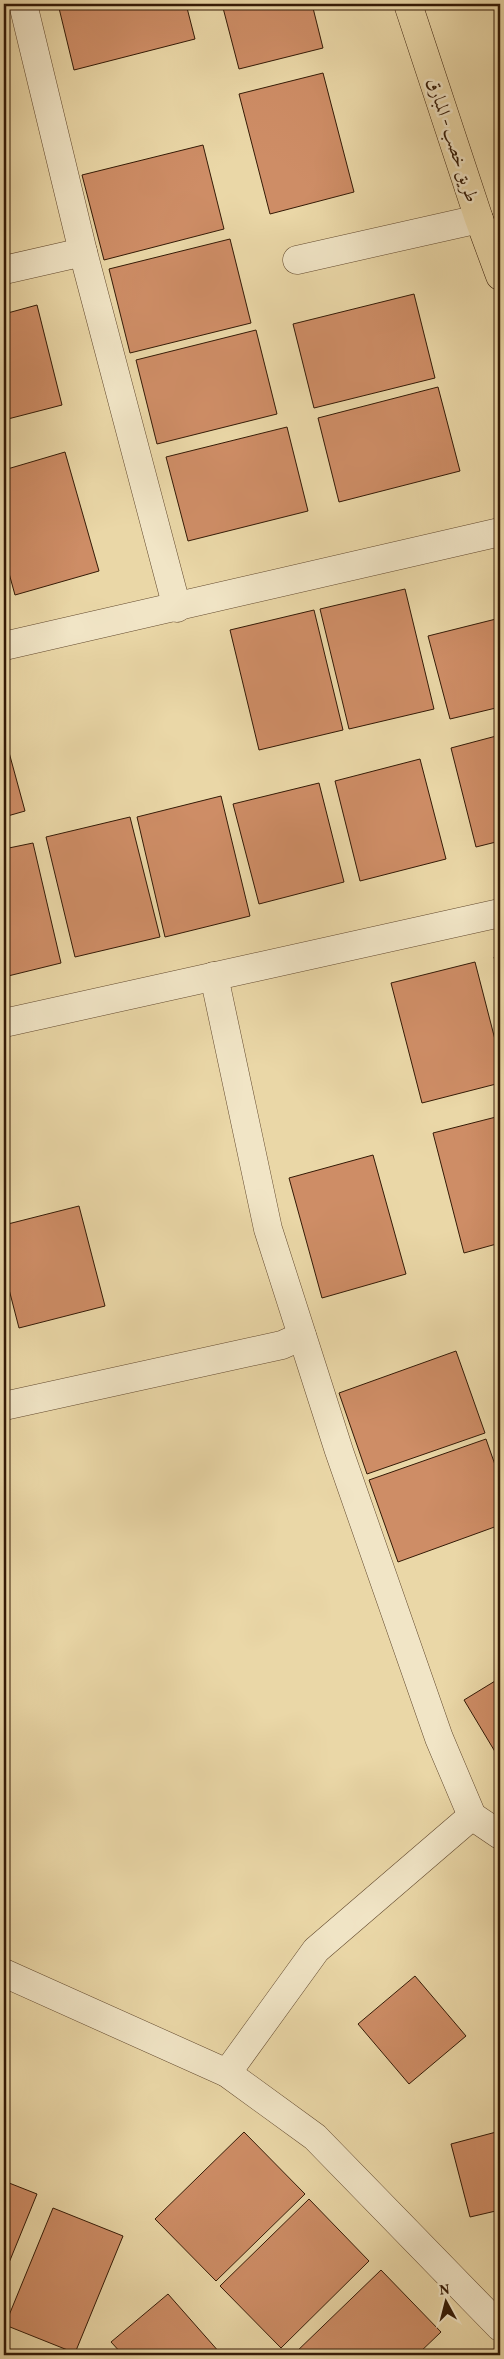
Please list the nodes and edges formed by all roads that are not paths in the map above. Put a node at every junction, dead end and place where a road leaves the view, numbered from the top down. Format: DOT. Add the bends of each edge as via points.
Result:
graph roads {
  1 [pos="23,4"];
  2 [pos="408,4"];
  3 [pos="479,219"];
  4 [pos="83,252"];
  5 [pos="297,260"];
  6 [pos="4,270"];
  7 [pos="500,276"];
  8 [pos="500,532"];
  9 [pos="177,608"];
  10 [pos="4,646"];
  11 [pos="500,913"];
  12 [pos="214,976"];
  13 [pos="4,1023"];
  14 [pos="302,1336"];
  15 [pos="4,1406"];
  16 [pos="472,1816"];
  17 [pos="500,1835"];
  18 [pos="5,1978"];
  19 [pos="227,2074"];
  20 [pos="500,2327"];
  1 -- 4 [label="street"];
  2 -- 3 [label="main road, طريق خصب - المبارق"];
  3 -- 5 [label="street"];
  3 -- 7 [label="main road, طريق خصب - المبارق"];
  4 -- 6 [label="street"];
  4 -- 9 [label="street"];
  8 -- 9 [label="street"];
  9 -- 10 [label="street"];
  11 -- 12 [label="street"];
  12 -- 13 [label="street"];
  12 -- 14 [label="street" via="268,1229"];
  14 -- 15 [label="street" via="282,1345"];
  14 -- 16 [label="street" via="338,1451 439,1738"];
  16 -- 17 [label="street"];
  16 -- 19 [label="street" via="316,1950"];
  18 -- 19 [label="street"];
  19 -- 20 [label="street" via="315,2136"];
}
